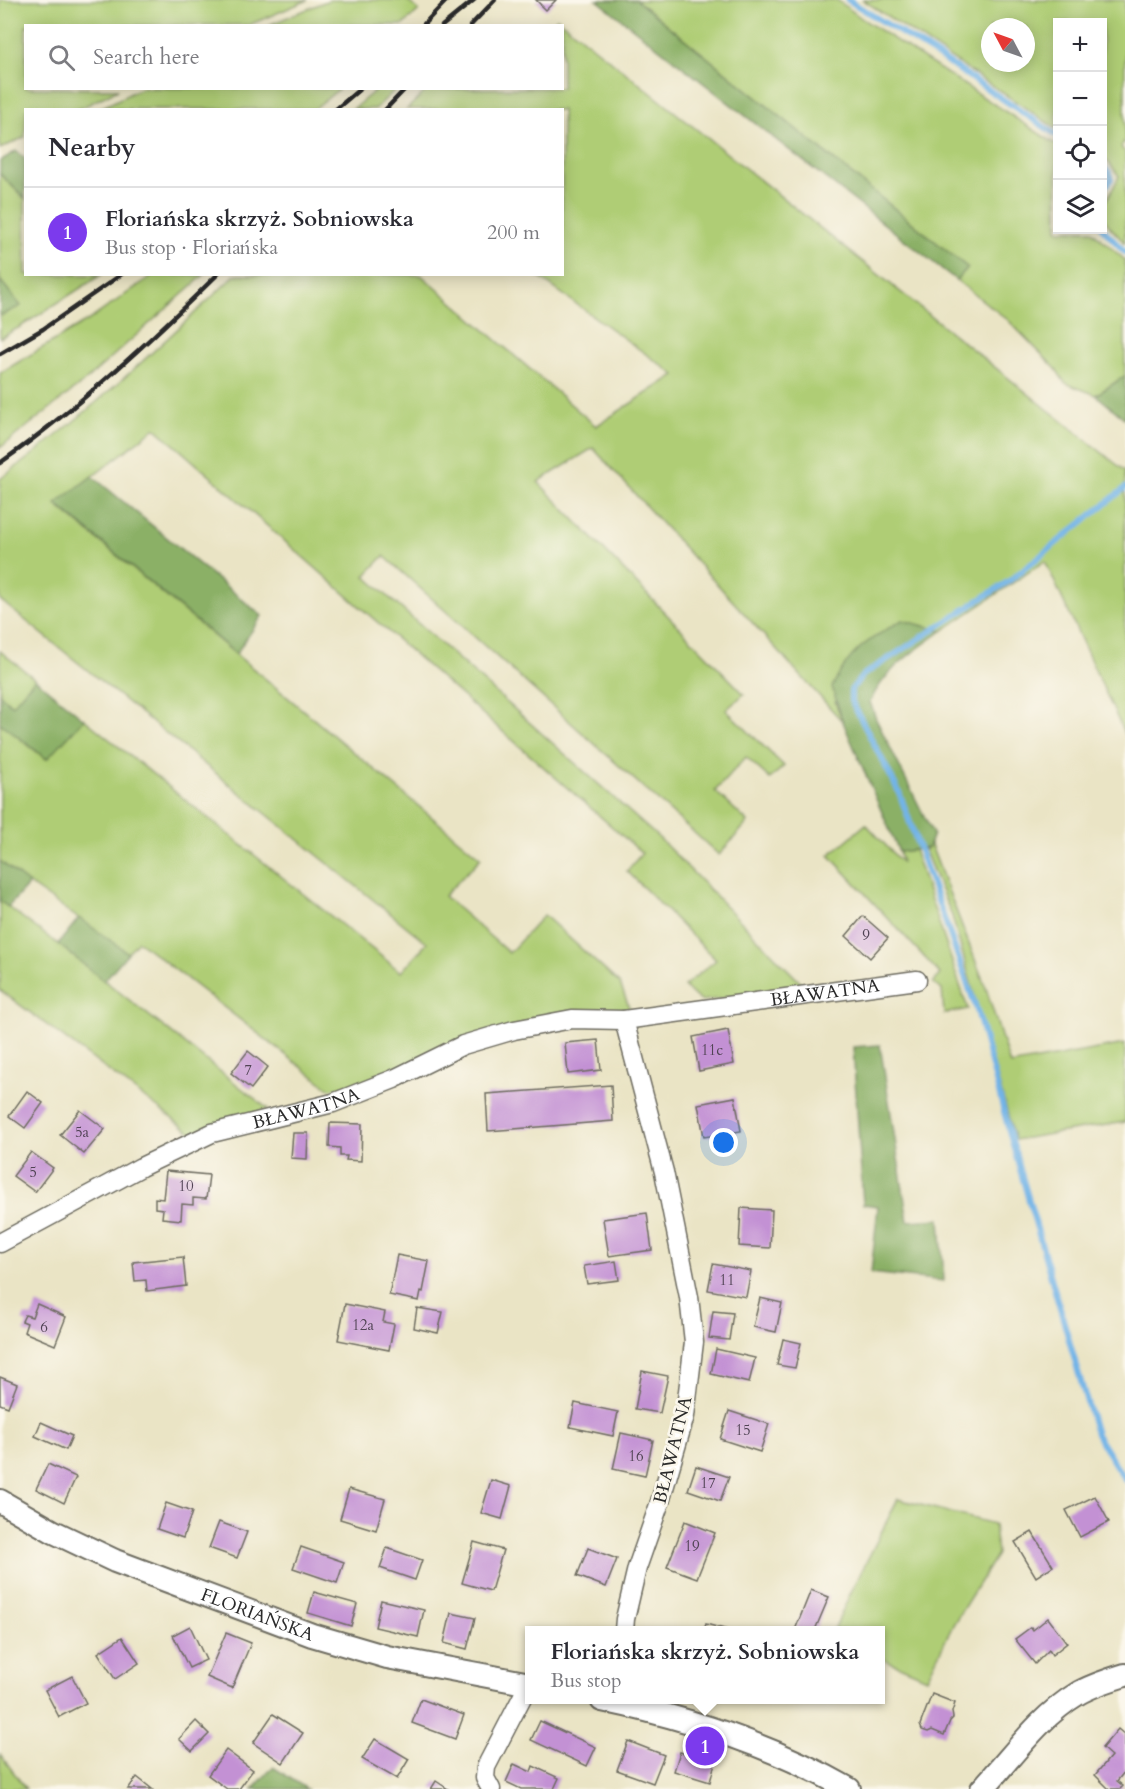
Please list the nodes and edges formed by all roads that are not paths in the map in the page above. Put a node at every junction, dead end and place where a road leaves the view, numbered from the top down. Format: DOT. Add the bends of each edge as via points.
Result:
graph roads {
  1 [pos="917,980"];
  2 [pos="624,1020"];
  3 [pos="0,1243"];
  4 [pos="0,1501"];
  5 [pos="624,1626"];
  6 [pos="1125,1675"];
  7 [pos="525,1683"];
  8 [pos="525,1692"];
  9 [pos="626,1704"];
  10 [pos="491,1789"];
  11 [pos="849,1789"];
  12 [pos="981,1789"];
  1 -- 2 [label="street, BŁAWATNA"];
  2 -- 3 [label="street, BŁAWATNA" via="572,1019 514,1030 463,1045 333,1103 212,1134 141,1167"];
  2 -- 5 [label="street, BŁAWATNA" via="664,1172 694,1342 685,1416 637,1568"];
  4 -- 7 [label="street, FLORIAŃSKA" via="115,1562 312,1635 387,1657"];
  6 -- 12 [label="street" via="1068,1700"];
  8 -- 10 [label="street" via="486,1767 485,1778"];
  9 -- 11 [label="street" via="744,1739"];
}
